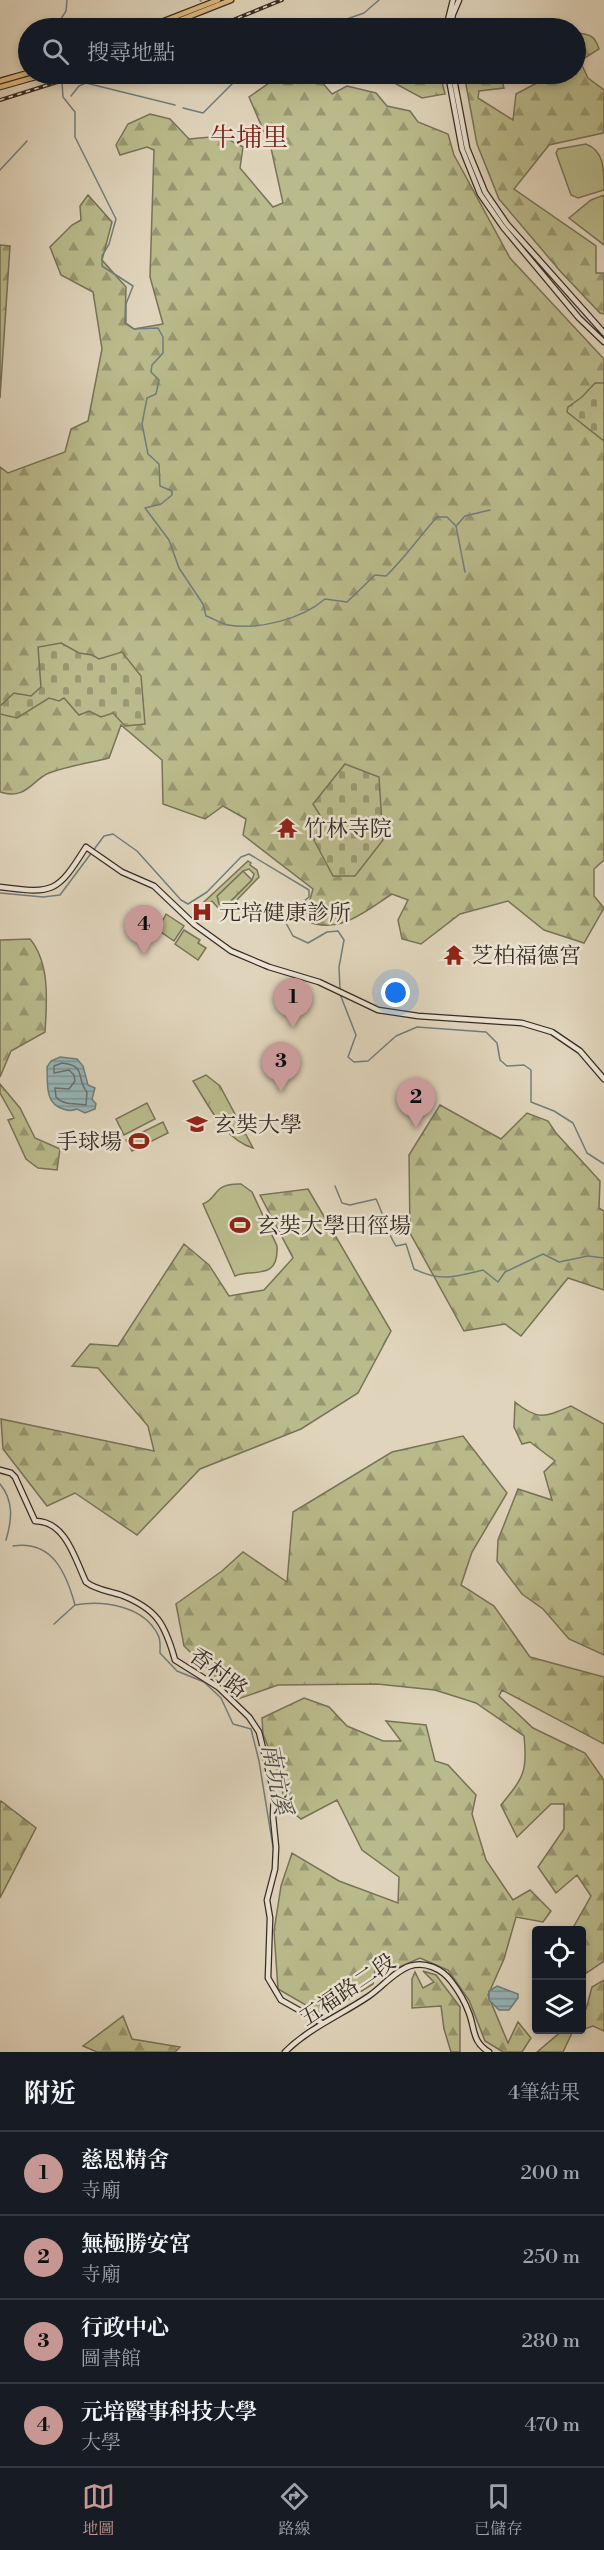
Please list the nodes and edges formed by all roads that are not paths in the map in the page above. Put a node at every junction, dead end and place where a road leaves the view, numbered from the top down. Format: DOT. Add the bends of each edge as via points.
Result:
graph roads {
  1 [pos="218,0"];
  2 [pos="231,0"];
  3 [pos="453,0"];
  4 [pos="459,0"];
  5 [pos="172,18"];
  6 [pos="185,18"];
  7 [pos="450,18"];
  8 [pos="452,18"];
  9 [pos="18,76"];
  10 [pos="0,81"];
  11 [pos="18,82"];
  12 [pos="450,84"];
  13 [pos="455,84"];
  14 [pos="0,87"];
  15 [pos="465,149"];
  16 [pos="604,333"];
  17 [pos="604,342"];
  18 [pos="0,887"];
  19 [pos="604,1079"];
  20 [pos="0,1470"];
  21 [pos="322,2023"];
  22 [pos="285,2052"];
  23 [pos="489,2052"];
  1 -- 5 [label="main road"];
  2 -- 6 [label="main road"];
  3 -- 7 [label="street"];
  4 -- 8 [label="street"];
  9 -- 10 [label="main road"];
  11 -- 14 [label="main road"];
  12 -- 15 [label="street"];
  13 -- 15 [label="street"];
  15 -- 16 [label="street" via="495,208"];
  15 -- 17 [label="street" via="474,184 490,211 579,318"];
  18 -- 19 [label="street" via="55,887 88,848 122,872 154,886 183,915 231,951 396,1014 522,1023 552,1032 569,1042"];
  20 -- 21 [label="street, 香村路" via="15,1477 35,1521 53,1526 71,1547 86,1582 147,1608 159,1618 175,1660 218,1687 255,1725 274,1793 276,1858 267,1900 268,1978 281,2000"];
  21 -- 22 [label="street, 五福路二段"];
  21 -- 23 [label="street, 五福路二段" via="342,2014 410,1966 427,1965 449,1978 469,2014 475,2039"];
}
